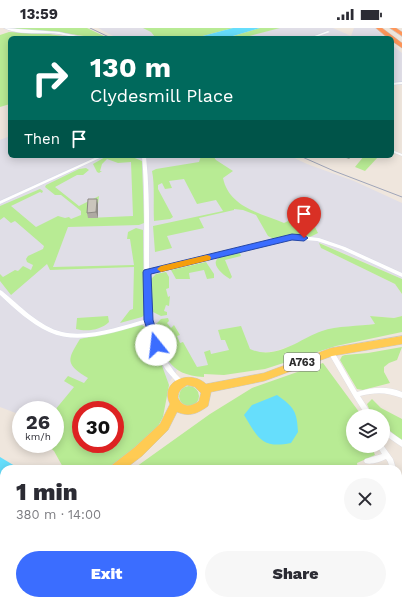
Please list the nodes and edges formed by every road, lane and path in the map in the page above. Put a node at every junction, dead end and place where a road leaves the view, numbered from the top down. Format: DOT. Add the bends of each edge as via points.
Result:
graph roads {
  1 [pos="6,28"];
  2 [pos="379,28"];
  3 [pos="383,28"];
  4 [pos="393,28"];
  5 [pos="22,31"];
  6 [pos="1,32"];
  7 [pos="329,32"];
  8 [pos="402,34"];
  9 [pos="75,36"];
  10 [pos="316,36"];
  11 [pos="389,36"];
  12 [pos="394,40"];
  13 [pos="402,40"];
  14 [pos="402,46"];
  15 [pos="98,158"];
  16 [pos="144,158"];
  17 [pos="0,203"];
  18 [pos="147,272"];
  19 [pos="402,275"];
  20 [pos="0,292"];
  21 [pos="149,320"];
  22 [pos="402,340"];
  23 [pos="331,352"];
  24 [pos="181,383"];
  25 [pos="204,388"];
  26 [pos="402,394"];
  27 [pos="356,395"];
  28 [pos="175,405"];
  29 [pos="365,409"];
  30 [pos="390,436"];
  31 [pos="402,444"];
  32 [pos="387,454"];
  33 [pos="367,461"];
  34 [pos="121,465"];
  35 [pos="391,465"];
  1 -- 5 [label="street"];
  1 -- 6 [label="street"];
  2 -- 11 [label="highway"];
  3 -- 13 [label="highway"];
  4 -- 8 [label="highway"];
  5 -- 6 [label="street"];
  5 -- 9 [label="street"];
  7 -- 10 [label="street"];
  12 -- 14 [label="highway"];
  15 -- 17 [label="street"];
  16 -- 18 [label="street"];
  18 -- 19 [label="street" via="292,237 317,239"];
  18 -- 21 [label="street"];
  20 -- 21 [label="street" via="38,324 53,332 67,335 94,333"];
  21 -- 24 [label="street" via="156,345 166,365"];
  22 -- 23 [label="main road, A763"];
  23 -- 25 [label="main road, A763" via="264,377"];
  23 -- 27 [label="street"];
  24 -- 25 [label="main road" via="196,382"];
  24 -- 28 [label="main road" via="173,390"];
  25 -- 28 [label="main road" via="204,403 196,410 184,410"];
  26 -- 27 [label="street" via="393,390 374,389"];
  27 -- 29 [label="street"];
  28 -- 34 [label="main road" via="164,427"];
  30 -- 31 [label="street"];
  32 -- 33 [label="street"];
  32 -- 35 [label="street"];
}
